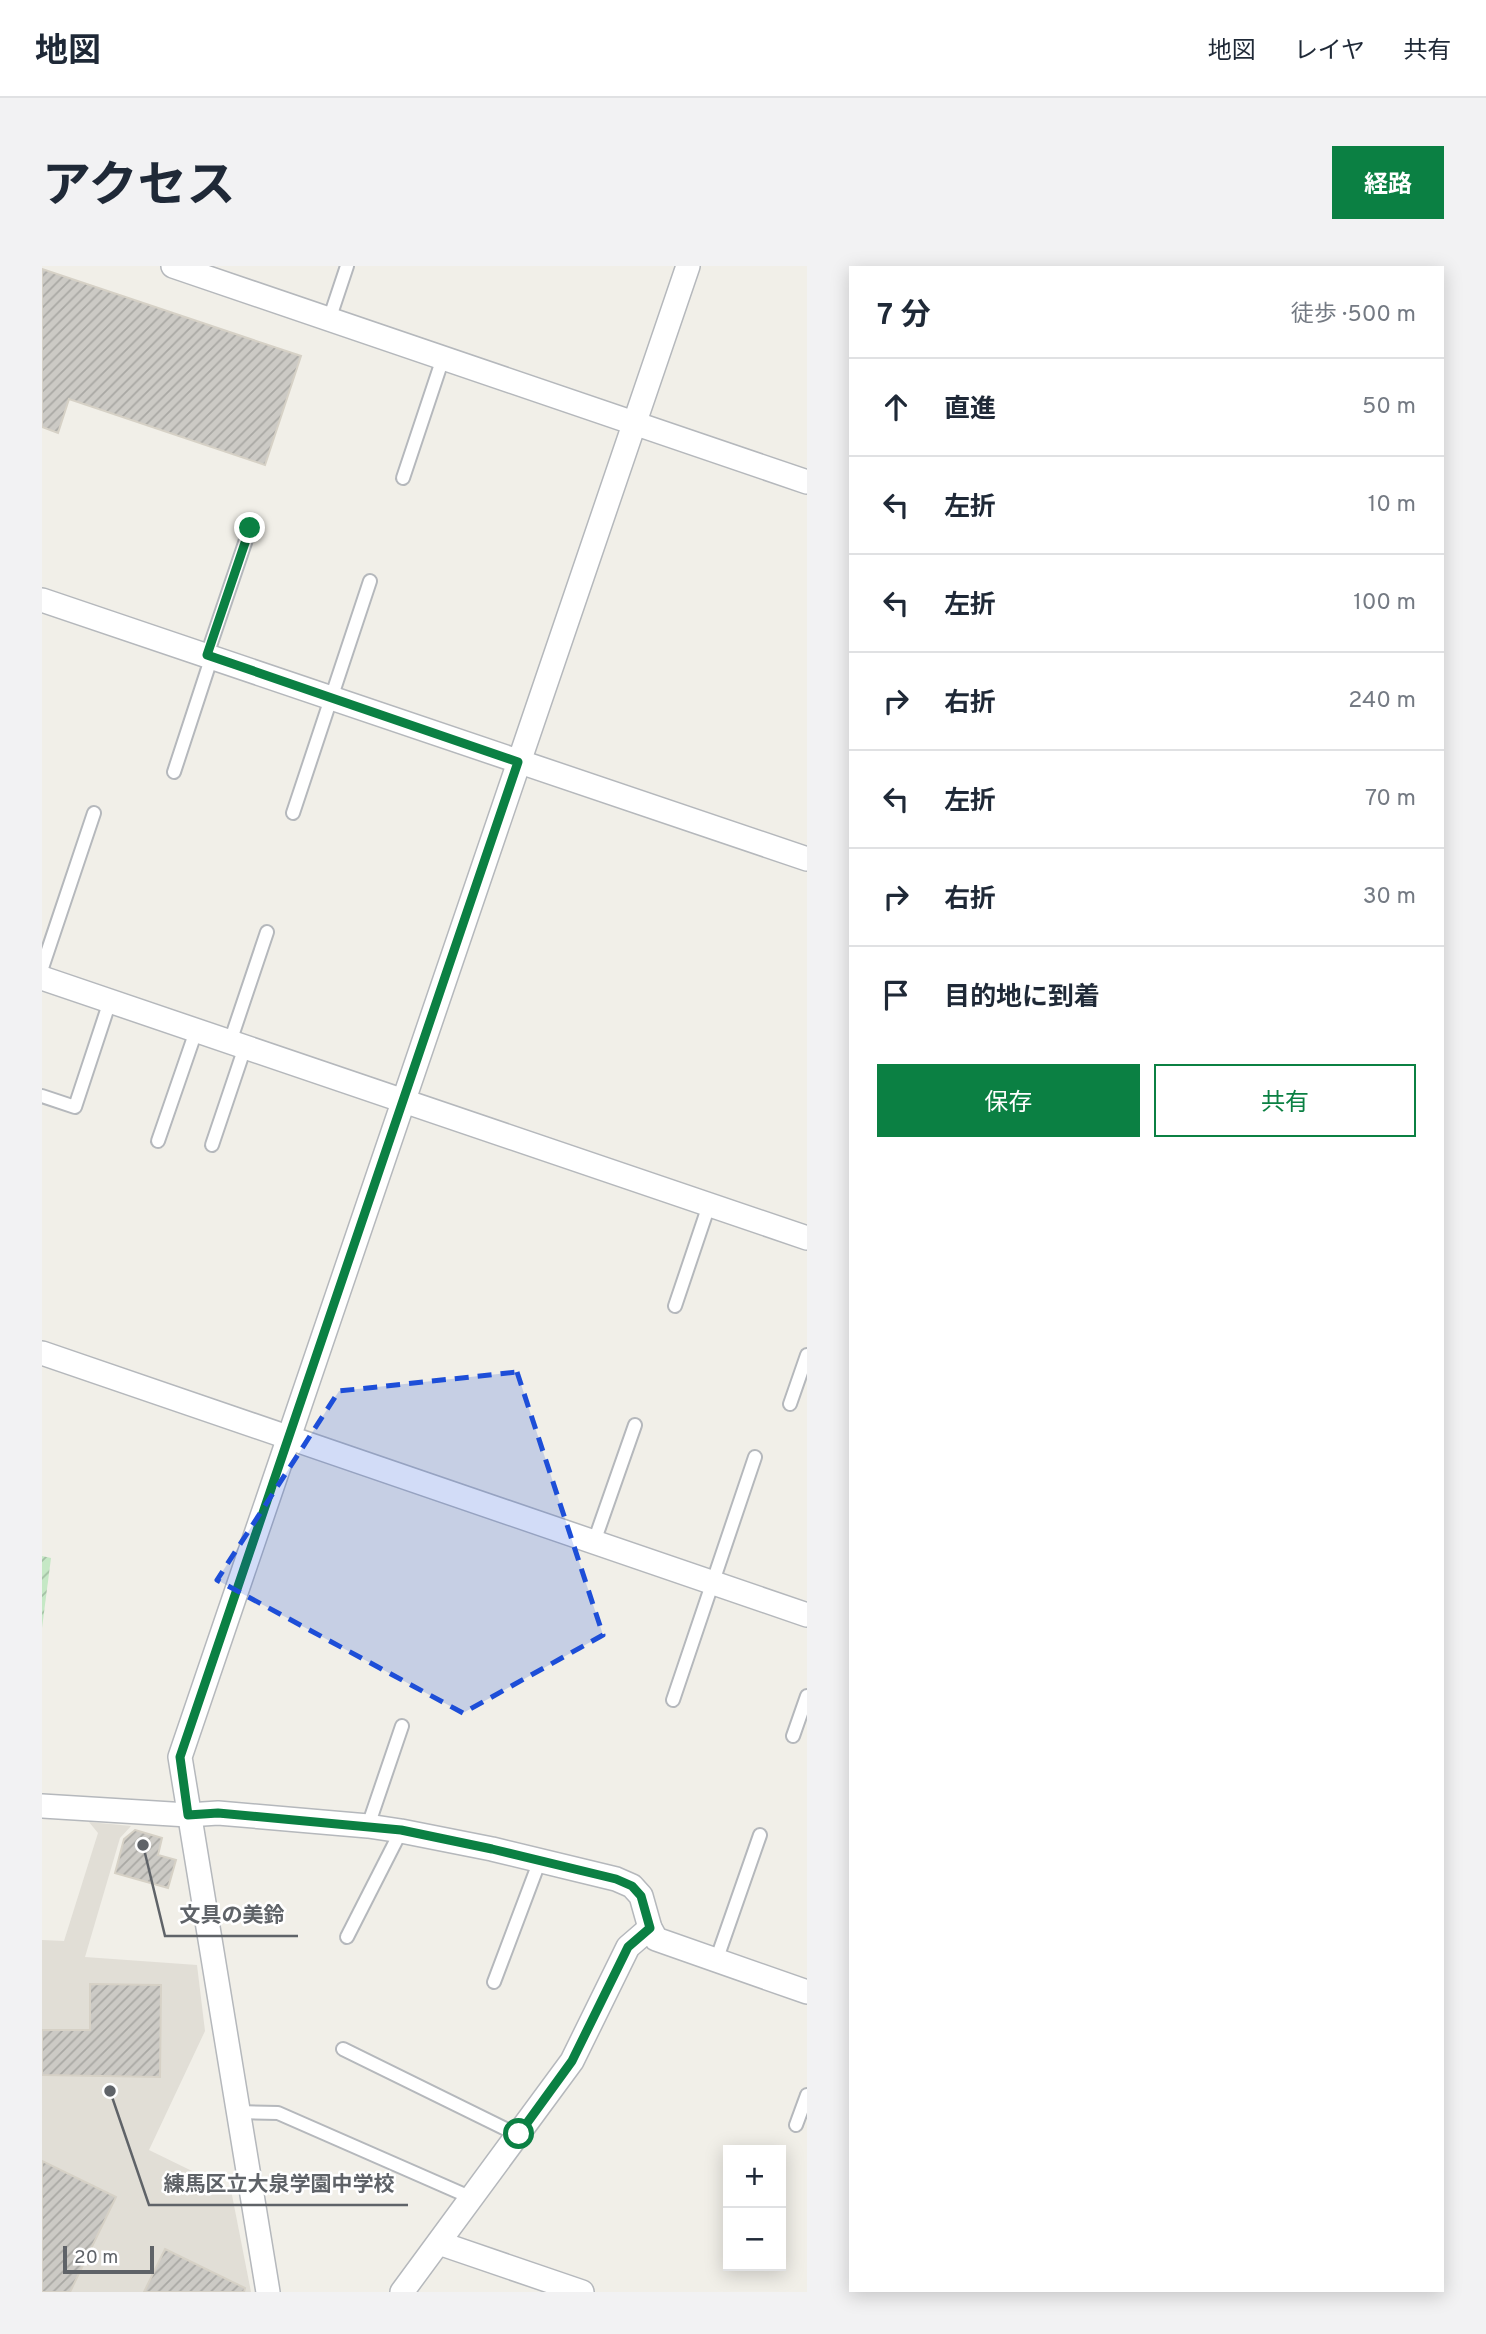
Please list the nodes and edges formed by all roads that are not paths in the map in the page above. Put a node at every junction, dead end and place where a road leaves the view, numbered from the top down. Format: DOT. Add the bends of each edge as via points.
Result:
graph roads {
  1 [pos="173,266"];
  2 [pos="347,266"];
  3 [pos="688,266"];
  4 [pos="329,320"];
  5 [pos="443,359"];
  6 [pos="635,424"];
  7 [pos="403,478"];
  8 [pos="807,482"];
  9 [pos="250,528"];
  10 [pos="370,581"];
  11 [pos="42,600"];
  12 [pos="209,656"];
  13 [pos="331,698"];
  14 [pos="518,762"];
  15 [pos="174,772"];
  16 [pos="94,813"];
  17 [pos="293,813"];
  18 [pos="807,859"];
  19 [pos="267,932"];
  20 [pos="42,968"];
  21 [pos="42,978"];
  22 [pos="110,1001"];
  23 [pos="196,1031"];
  24 [pos="238,1045"];
  25 [pos="42,1096"];
  26 [pos="404,1101"];
  27 [pos="158,1141"];
  28 [pos="212,1145"];
  29 [pos="709,1205"];
  30 [pos="807,1238"];
  31 [pos="675,1306"];
  32 [pos="42,1353"];
  33 [pos="807,1355"];
  34 [pos="790,1404"];
  35 [pos="635,1426"];
  36 [pos="289,1437"];
  37 [pos="755,1457"];
  38 [pos="594,1542"];
  39 [pos="712,1582"];
  40 [pos="807,1615"];
  41 [pos="807,1696"];
  42 [pos="673,1700"];
  43 [pos="402,1726"];
  44 [pos="793,1736"];
  45 [pos="42,1806"];
  46 [pos="188,1815"];
  47 [pos="368,1826"];
  48 [pos="401,1830"];
  49 [pos="760,1835"];
  50 [pos="541,1860"];
  51 [pos="650,1928"];
  52 [pos="347,1937"];
  53 [pos="716,1961"];
  54 [pos="494,1982"];
  55 [pos="807,1992"];
  56 [pos="343,2049"];
  57 [pos="807,2095"];
  58 [pos="237,2112"];
  59 [pos="796,2125"];
  60 [pos="519,2134"];
  61 [pos="472,2197"];
  62 [pos="439,2243"];
  63 [pos="268,2292"];
  64 [pos="402,2292"];
  65 [pos="582,2292"];
  1 -- 4 [label="street"];
  2 -- 4 [label="lane"];
  3 -- 6 [label="street"];
  4 -- 5 [label="street"];
  5 -- 6 [label="street"];
  5 -- 7 [label="lane"];
  6 -- 8 [label="street"];
  6 -- 14 [label="street"];
  9 -- 12 [label="lane"];
  10 -- 13 [label="lane"];
  11 -- 12 [label="street"];
  12 -- 13 [label="street"];
  12 -- 15 [label="lane"];
  13 -- 14 [label="street"];
  13 -- 17 [label="lane"];
  14 -- 18 [label="street"];
  14 -- 26 [label="street"];
  16 -- 20 [label="lane"];
  19 -- 24 [label="lane"];
  21 -- 22 [label="street"];
  22 -- 23 [label="street"];
  22 -- 25 [label="lane" via="75,1107"];
  23 -- 24 [label="street"];
  23 -- 27 [label="lane"];
  24 -- 26 [label="street"];
  24 -- 28 [label="lane"];
  26 -- 29 [label="street"];
  26 -- 36 [label="street"];
  29 -- 30 [label="street"];
  29 -- 31 [label="lane"];
  32 -- 36 [label="street"];
  33 -- 34 [label="lane"];
  35 -- 38 [label="lane"];
  36 -- 38 [label="street"];
  36 -- 46 [label="street" via="180,1757"];
  37 -- 39 [label="lane"];
  38 -- 39 [label="street"];
  39 -- 40 [label="street"];
  39 -- 42 [label="lane"];
  41 -- 44 [label="lane"];
  43 -- 47 [label="lane"];
  45 -- 46 [label="street"];
  46 -- 47 [label="street" via="218,1813"];
  46 -- 58 [label="street"];
  47 -- 48 [label="street"];
  48 -- 50 [label="street"];
  48 -- 52 [label="lane"];
  49 -- 53 [label="lane"];
  50 -- 51 [label="street" via="632,1886 641,1896"];
  50 -- 54 [label="lane"];
  51 -- 53 [label="street" via="656,1939"];
  51 -- 60 [label="street" via="628,1947 572,2061"];
  53 -- 55 [label="street"];
  56 -- 60 [label="lane"];
  57 -- 59 [label="lane"];
  58 -- 61 [label="lane" via="278,2113"];
  58 -- 63 [label="street"];
  60 -- 61 [label="street"];
  61 -- 62 [label="street"];
  62 -- 64 [label="street"];
  62 -- 65 [label="street"];
}
